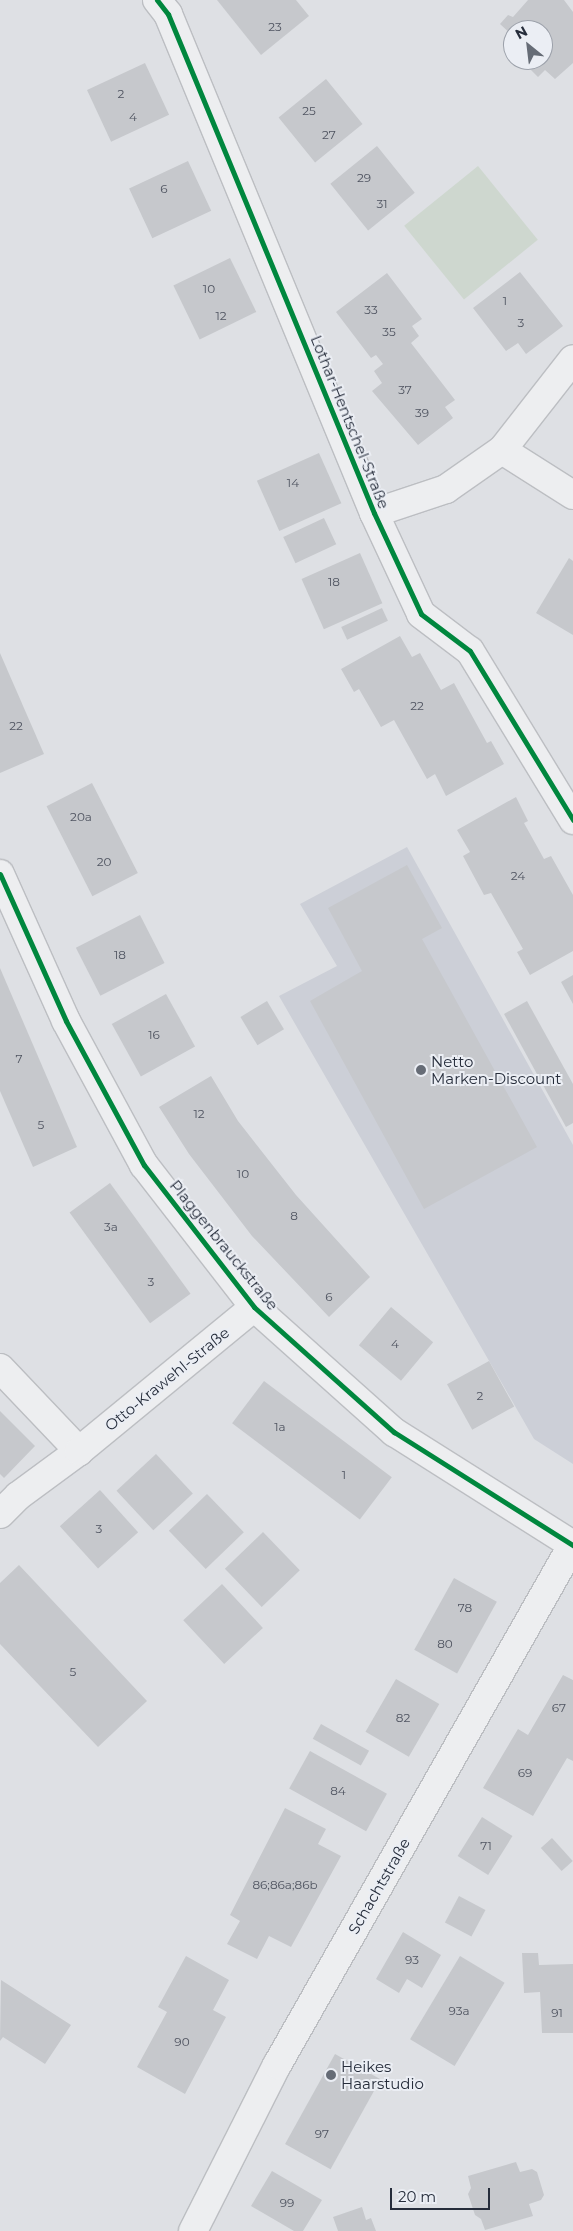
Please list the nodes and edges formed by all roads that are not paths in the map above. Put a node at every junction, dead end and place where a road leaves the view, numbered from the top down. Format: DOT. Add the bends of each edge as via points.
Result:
graph roads {
  1 [pos="157,0"];
  2 [pos="573,359"];
  3 [pos="502,450"];
  4 [pos="573,495"];
  5 [pos="374,513"];
  6 [pos="573,820"];
  7 [pos="0,874"];
  8 [pos="254,1307"];
  9 [pos="0,1368"];
  10 [pos="79,1451"];
  11 [pos="0,1514"];
  12 [pos="573,1545"];
  13 [pos="193,2231"];
  1 -- 5 [label="street, Lothar-Hentschel-Straße" via="168,14"];
  2 -- 3 [label="street"];
  3 -- 4 [label="street"];
  3 -- 5 [label="street" via="446,489"];
  5 -- 6 [label="street, Lothar-Hentschel-Straße" via="421,614 470,651"];
  7 -- 8 [label="street, Plaggenbrauckstraße" via="66,1021 144,1166"];
  8 -- 10 [label="street, Otto-Krawehl-Straße"];
  8 -- 12 [label="street, Plaggenbrauckstraße" via="394,1432"];
  9 -- 10 [label="street"];
  10 -- 11 [label="street, Otto-Krawehl-Straße" via="18,1496"];
  12 -- 13 [label="street, Schachtstraße" via="277,2066"];
}
